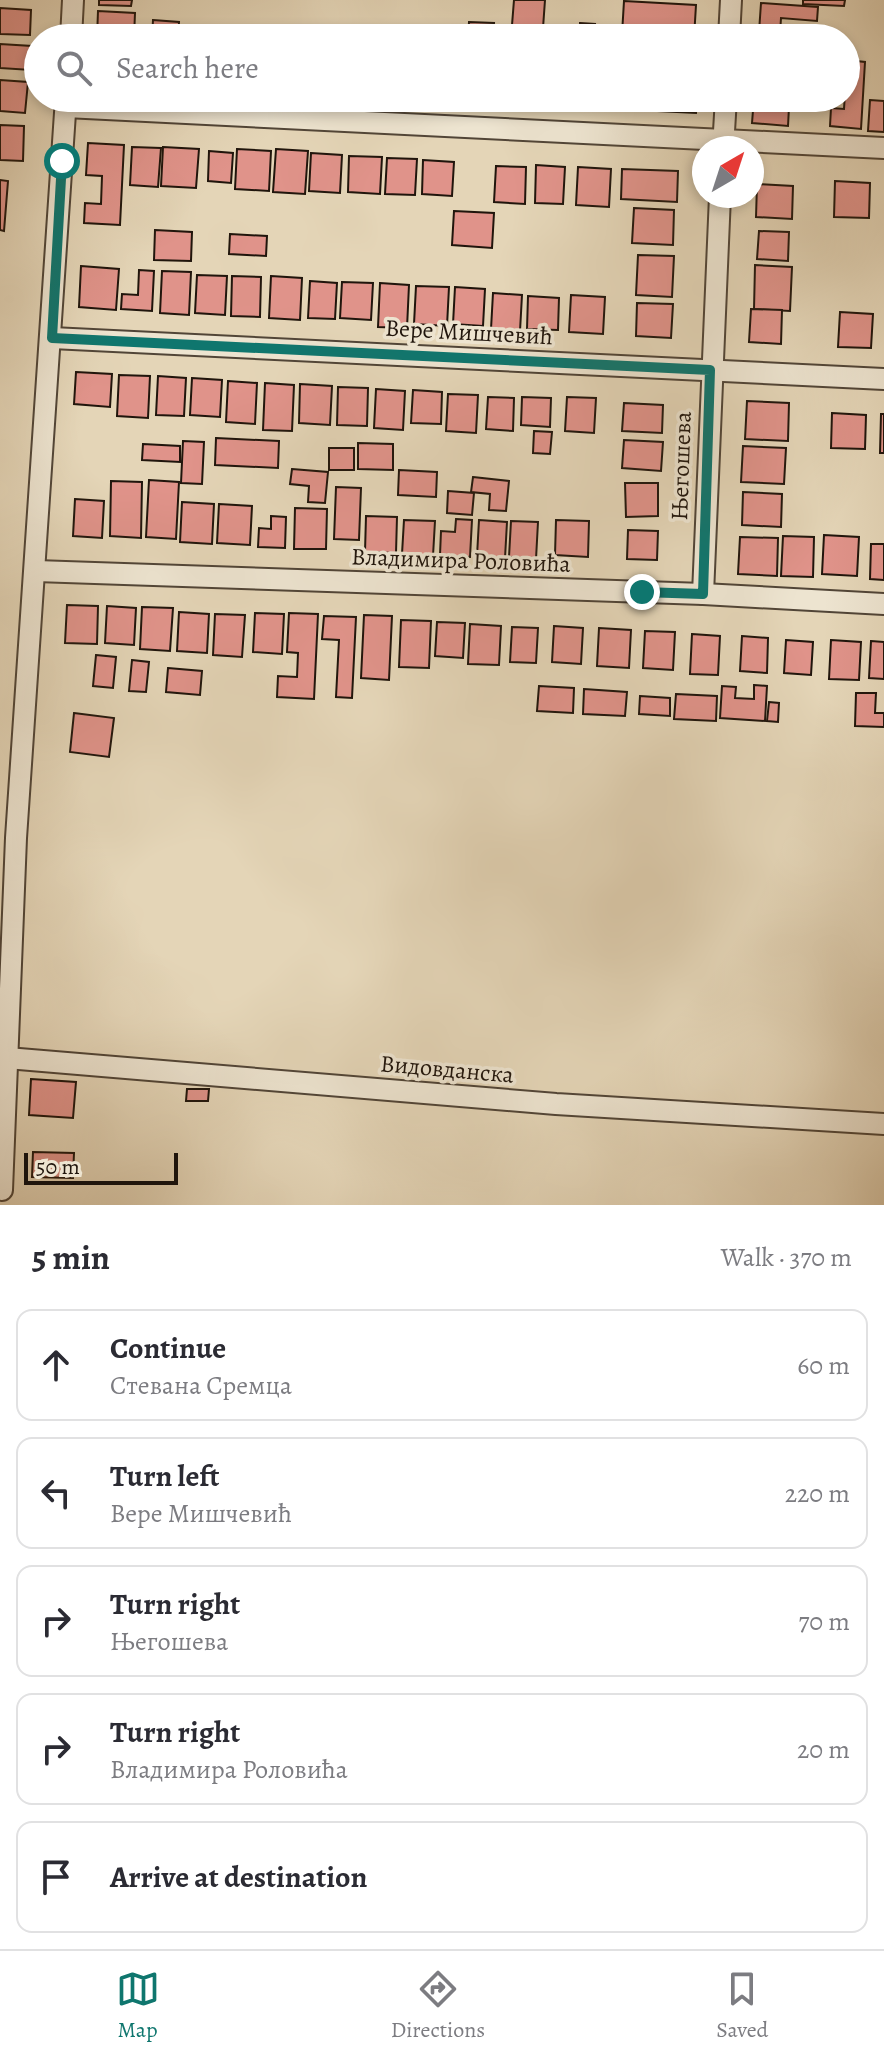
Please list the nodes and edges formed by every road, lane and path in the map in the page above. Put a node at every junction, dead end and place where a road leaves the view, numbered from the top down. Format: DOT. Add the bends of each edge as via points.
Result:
graph roads {
  1 [pos="73,0"];
  2 [pos="731,0"];
  3 [pos="72,24"];
  4 [pos="730,24"];
  5 [pos="65,112"];
  6 [pos="207,112"];
  7 [pos="725,112"];
  8 [pos="724,136"];
  9 [pos="692,143"];
  10 [pos="764,146"];
  11 [pos="884,148"];
  12 [pos="719,208"];
  13 [pos="52,338"];
  14 [pos="710,370"];
  15 [pos="884,379"];
  16 [pos="36,571"];
  17 [pos="703,594"];
  18 [pos="884,604"];
  19 [pos="7,1058"];
  20 [pos="884,1124"];
  21 [pos="2,1190"];
  1 -- 3 [label="street"];
  2 -- 4 [label="street"];
  5 -- 13 [label="street"];
  6 -- 9 [label="street"];
  7 -- 8 [label="street"];
  10 -- 11 [label="street"];
  12 -- 14 [label="street, Његошева"];
  13 -- 14 [label="street, Вере Мишчевић"];
  13 -- 16 [label="street"];
  14 -- 15 [label="street, Вере Мишчевић"];
  14 -- 17 [label="street, Његошева"];
  16 -- 17 [label="street, Владимира Роловића"];
  16 -- 19 [label="street" via="16,838"];
  17 -- 18 [label="street, Владимира Роловића"];
  19 -- 20 [label="street, Видовданска" via="556,1104"];
  19 -- 21 [label="street"];
}
